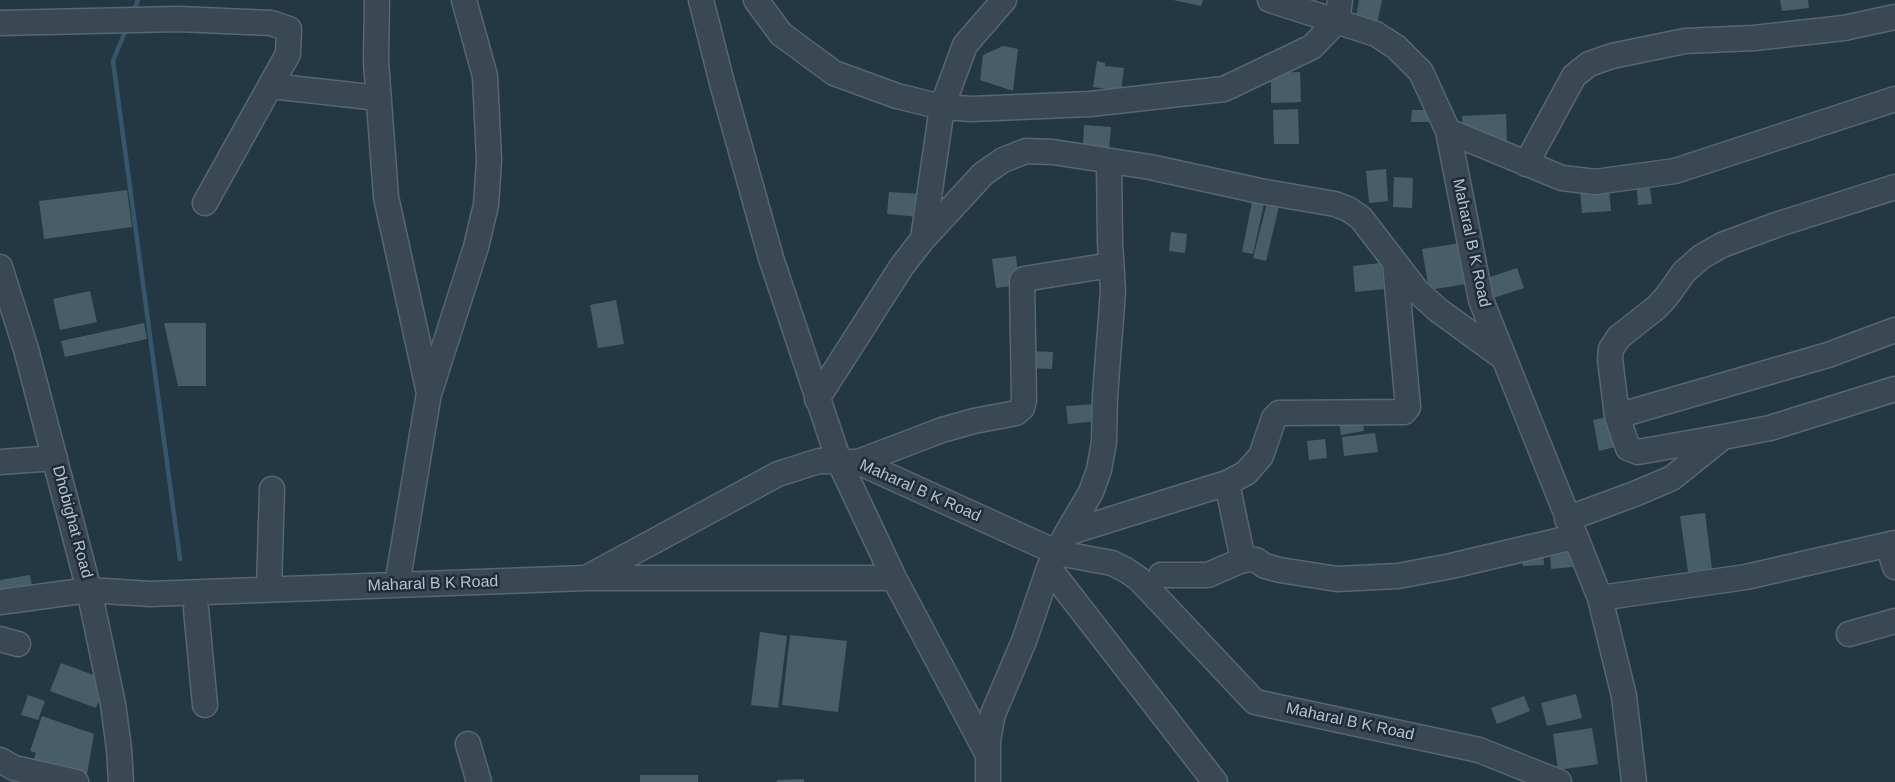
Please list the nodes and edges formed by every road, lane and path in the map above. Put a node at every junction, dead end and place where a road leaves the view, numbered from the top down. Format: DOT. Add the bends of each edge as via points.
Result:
graph roads {
  1 [pos="377,0"];
  2 [pos="464,0"];
  3 [pos="701,0"];
  4 [pos="756,0"];
  5 [pos="1004,0"];
  6 [pos="1270,0"];
  7 [pos="1338,10"];
  8 [pos="0,23"];
  9 [pos="1893,23"];
  10 [pos="271,86"];
  11 [pos="379,98"];
  12 [pos="1895,99"];
  13 [pos="942,107"];
  14 [pos="1448,131"];
  15 [pos="1109,161"];
  16 [pos="1526,164"];
  17 [pos="1895,187"];
  18 [pos="205,203"];
  19 [pos="923,239"];
  20 [pos="1395,263"];
  21 [pos="1111,265"];
  22 [pos="0,267"];
  23 [pos="1895,330"];
  24 [pos="1504,358"];
  25 [pos="1895,389"];
  26 [pos="429,393"];
  27 [pos="817,399"];
  28 [pos="1617,416"];
  29 [pos="1723,437"];
  30 [pos="55,458"];
  31 [pos="848,461"];
  32 [pos="0,462"];
  33 [pos="1227,483"];
  34 [pos="272,489"];
  35 [pos="1571,528"];
  36 [pos="1058,551"];
  37 [pos="1893,552"];
  38 [pos="1244,560"];
  39 [pos="1161,574"];
  40 [pos="586,578"];
  41 [pos="894,578"];
  42 [pos="397,585"];
  43 [pos="89,590"];
  44 [pos="270,590"];
  45 [pos="1600,598"];
  46 [pos="0,602"];
  47 [pos="196,609"];
  48 [pos="1895,621"];
  49 [pos="1849,634"];
  50 [pos="205,705"];
  51 [pos="468,744"];
  52 [pos="988,755"];
  53 [pos="0,760"];
  54 [pos="76,782"];
  55 [pos="121,782"];
  56 [pos="479,782"];
  57 [pos="988,782"];
  58 [pos="1215,782"];
  59 [pos="1559,782"];
  60 [pos="1634,782"];
  1 -- 11 [label="street"];
  2 -- 26 [label="street" via="485,76 489,160 486,205"];
  3 -- 27 [label="street" via="771,258"];
  4 -- 13 [label="street" via="781,34 834,73 897,96"];
  5 -- 13 [label="street" via="965,45"];
  6 -- 7 [label="street, Maharal B K Road"];
  7 -- 13 [label="street" via="1312,47 1224,89 1090,104"];
  7 -- 14 [label="street, Maharal B K Road" via="1396,47 1421,72"];
  8 -- 10 [label="street" via="178,19 271,23 289,29 288,54"];
  9 -- 16 [label="street" via="1685,41 1589,64 1574,76"];
  10 -- 11 [label="street"];
  10 -- 18 [label="street"];
  11 -- 26 [label="street" via="386,197"];
  12 -- 16 [label="street" via="1675,171 1595,182 1562,178"];
  13 -- 19 [label="street"];
  14 -- 16 [label="street"];
  14 -- 24 [label="street, Maharal B K Road" via="1481,300"];
  15 -- 19 [label="street" via="1026,151 1003,160 983,174"];
  15 -- 20 [label="street" via="1335,204 1361,218"];
  15 -- 21 [label="street"];
  17 -- 28 [label="street" via="1776,225 1701,257 1611,349"];
  19 -- 27 [label="street"];
  20 -- 24 [label="street" via="1438,310"];
  20 -- 33 [label="street" via="1406,410 1279,413 1261,456 1246,473"];
  21 -- 31 [label="street" via="1022,281 1024,400 1016,413 942,430"];
  21 -- 36 [label="street" via="1113,291 1099,470"];
  22 -- 30 [label="street, Dhobighat Road"];
  23 -- 28 [label="street" via="1828,355"];
  24 -- 35 [label="street, Maharal B K Road"];
  25 -- 29 [label="street" via="1770,428"];
  26 -- 42 [label="street"];
  27 -- 31 [label="street"];
  28 -- 29 [label="street" via="1629,448 1638,452"];
  29 -- 35 [label="street" via="1672,478"];
  30 -- 32 [label="street"];
  30 -- 43 [label="street, Dhobighat Road"];
  31 -- 36 [label="street, Maharal B K Road"];
  31 -- 40 [label="street, Maharal B K Road" via="819,462 778,474"];
  31 -- 41 [label="street"];
  33 -- 36 [label="street"];
  33 -- 38 [label="street"];
  34 -- 44 [label="street"];
  35 -- 38 [label="street" via="1451,566 1398,576 1337,579"];
  35 -- 45 [label="street, Maharal B K Road"];
  36 -- 52 [label="street" via="993,714"];
  36 -- 58 [label="street"];
  36 -- 59 [label="street, Maharal B K Road" via="1112,563 1139,579 1255,702 1479,750"];
  37 -- 45 [label="street"];
  38 -- 39 [label="street" via="1208,575"];
  40 -- 41 [label="street"];
  40 -- 42 [label="street, Maharal B K Road"];
  41 -- 52 [label="street"];
  42 -- 44 [label="street, Maharal B K Road"];
  43 -- 44 [label="street, Maharal B K Road" via="150,594"];
  43 -- 46 [label="street, Maharal B K Road"];
  43 -- 55 [label="street, Dhobighat Road" via="112,704"];
  45 -- 60 [label="street, Maharal B K Road" via="1624,696"];
  47 -- 50 [label="street"];
  48 -- 49 [label="street"];
  51 -- 56 [label="street"];
  52 -- 57 [label="street"];
  53 -- 54 [label="street" via="14,768"];
}
